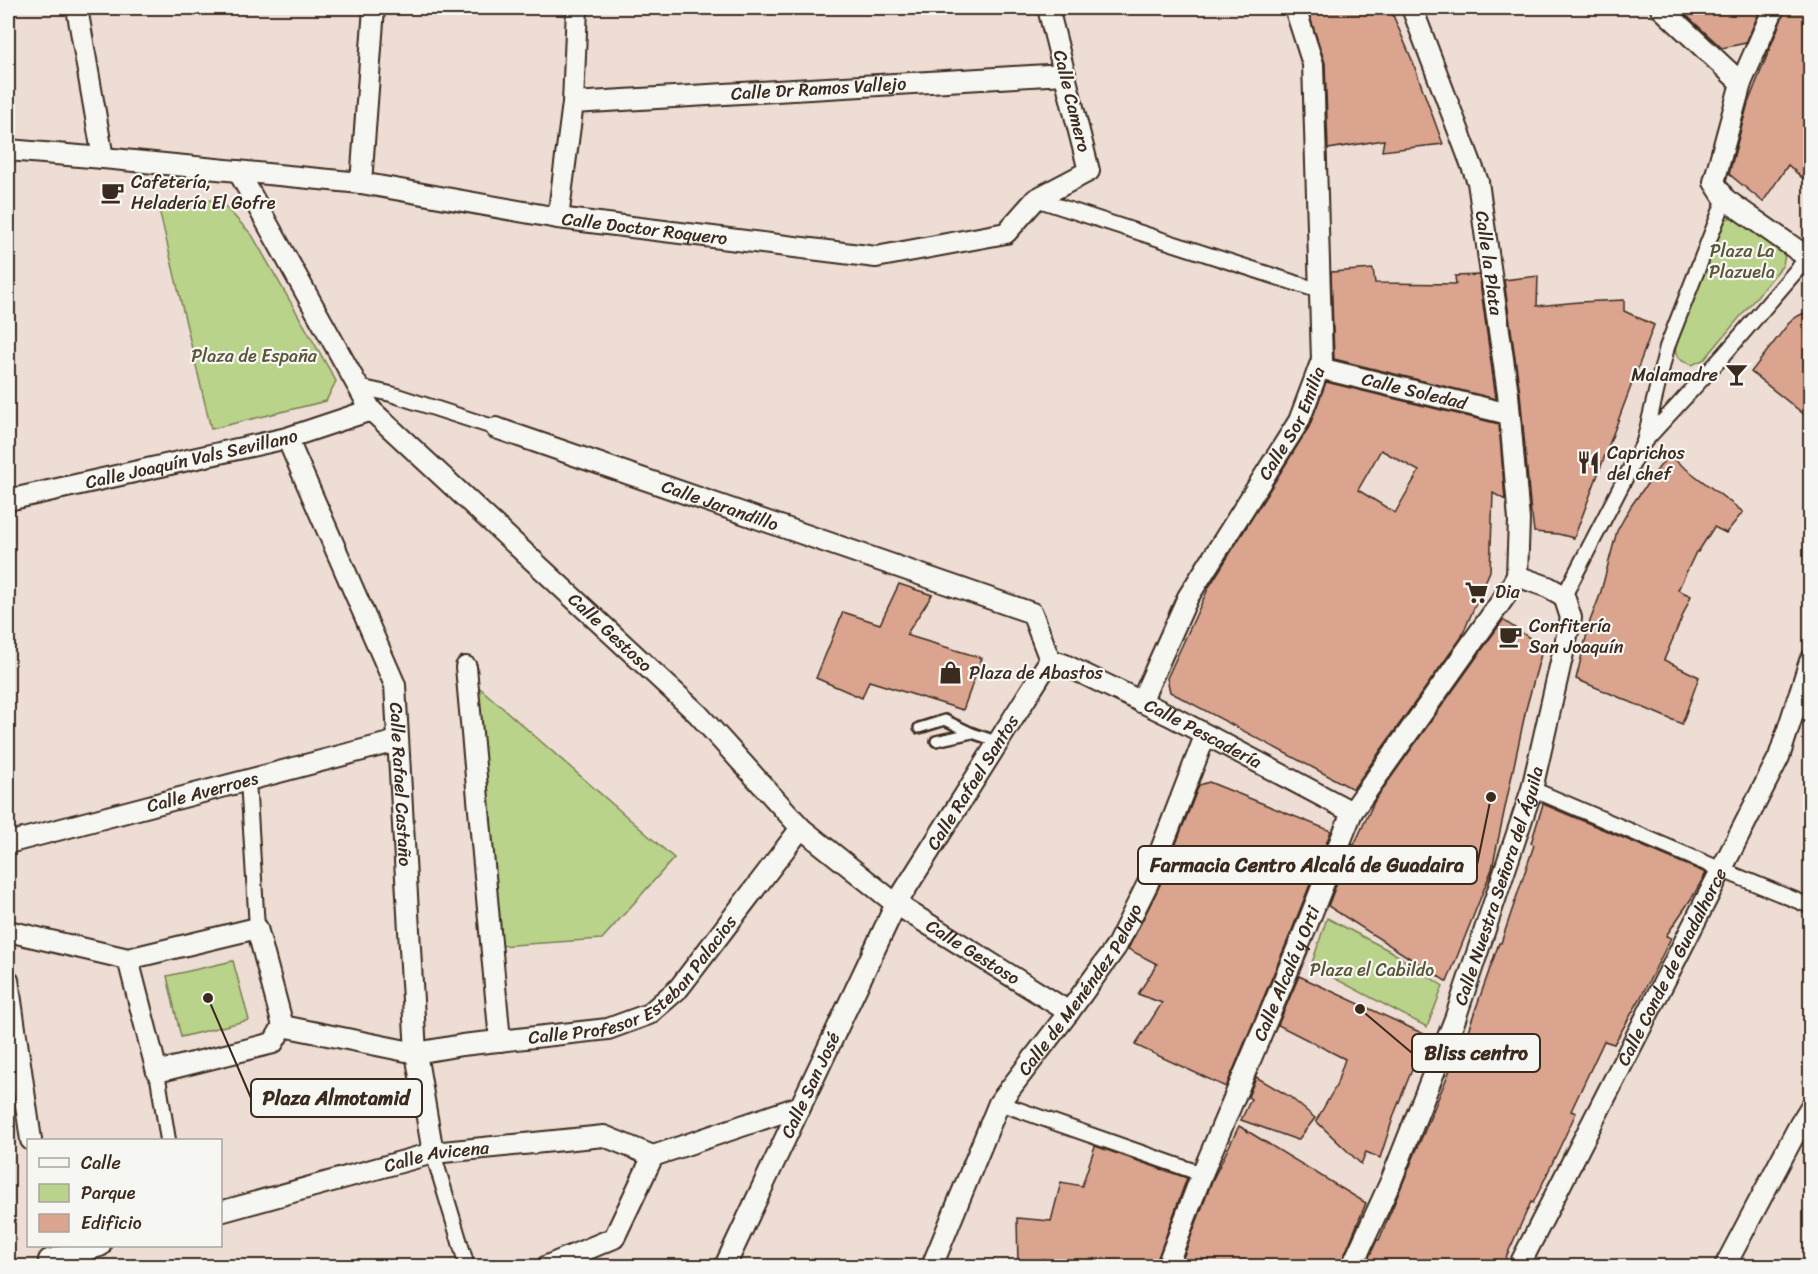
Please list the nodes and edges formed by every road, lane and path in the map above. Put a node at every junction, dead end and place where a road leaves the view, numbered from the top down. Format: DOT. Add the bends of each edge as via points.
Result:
graph roads {
  1 [pos="77,8"];
  2 [pos="374,8"];
  3 [pos="577,8"];
  4 [pos="1048,8"];
  5 [pos="1295,8"];
  6 [pos="1412,8"];
  7 [pos="1661,8"];
  8 [pos="1774,8"];
  9 [pos="1065,74"];
  10 [pos="1741,82"];
  11 [pos="573,103"];
  12 [pos="8,150"];
  13 [pos="103,158"];
  14 [pos="238,171"];
  15 [pos="361,183"];
  16 [pos="1036,199"];
  17 [pos="1725,200"];
  18 [pos="558,218"];
  19 [pos="1810,257"];
  20 [pos="1320,291"];
  21 [pos="1319,368"];
  22 [pos="359,387"];
  23 [pos="371,410"];
  24 [pos="1509,414"];
  25 [pos="496,428"];
  26 [pos="287,438"];
  27 [pos="1644,442"];
  28 [pos="8,500"];
  29 [pos="1517,576"];
  30 [pos="1564,596"];
  31 [pos="1050,660"];
  32 [pos="1810,661"];
  33 [pos="466,667"];
  34 [pos="1141,702"];
  35 [pos="920,728"];
  36 [pos="972,733"];
  37 [pos="1205,736"];
  38 [pos="397,741"];
  39 [pos="936,741"];
  40 [pos="999,742"];
  41 [pos="248,780"];
  42 [pos="1532,789"];
  43 [pos="1352,812"];
  44 [pos="801,828"];
  45 [pos="8,843"];
  46 [pos="1722,870"];
  47 [pos="896,904"];
  48 [pos="1810,906"];
  49 [pos="257,928"];
  50 [pos="8,931"];
  51 [pos="128,959"];
  52 [pos="8,980"];
  53 [pos="1069,1012"];
  54 [pos="283,1026"];
  55 [pos="500,1041"];
  56 [pos="416,1053"];
  57 [pos="157,1072"];
  58 [pos="999,1102"];
  59 [pos="801,1106"];
  60 [pos="1810,1108"];
  61 [pos="31,1139"];
  62 [pos="168,1139"];
  63 [pos="433,1153"];
  64 [pos="653,1156"];
  65 [pos="1202,1174"];
  66 [pos="222,1211"];
  67 [pos="91,1247"];
  68 [pos="48,1257"];
  69 [pos="467,1266"];
  70 [pos="547,1266"];
  71 [pos="725,1266"];
  72 [pos="932,1266"];
  73 [pos="1167,1266"];
  74 [pos="1352,1266"];
  75 [pos="1519,1266"];
  76 [pos="1725,1266"];
  1 -- 13 [label="street"];
  2 -- 15 [label="street"];
  3 -- 11 [label="street"];
  4 -- 9 [label="street, Calle Camero"];
  5 -- 20 [label="street, Calle Sor Emilia" via="1313,64"];
  6 -- 24 [label="street, Calle la Plata" via="1478,182"];
  7 -- 10 [label="street"];
  8 -- 10 [label="street"];
  9 -- 11 [label="street, Calle Dr Ramos Vallejo"];
  9 -- 16 [label="street, Calle Camero" via="1089,171"];
  10 -- 17 [label="street" via="1713,182"];
  11 -- 18 [label="street"];
  12 -- 13 [label="street, Calle Doctor Roquero"];
  13 -- 14 [label="street, Calle Doctor Roquero"];
  14 -- 15 [label="street, Calle Doctor Roquero"];
  14 -- 22 [label="street, Calle Gestoso"];
  15 -- 18 [label="street, Calle Doctor Roquero"];
  16 -- 18 [label="street, Calle Doctor Roquero" via="1006,233 876,257"];
  16 -- 20 [label="street"];
  17 -- 19 [label="street"];
  17 -- 27 [label="street" via="1667,347"];
  19 -- 27 [label="street"];
  20 -- 21 [label="street, Calle Sor Emilia" via="1323,360"];
  21 -- 24 [label="street, Calle Soledad"];
  21 -- 34 [label="street, Calle Sor Emilia" via="1299,421 1188,597"];
  22 -- 23 [label="street, Calle Gestoso"];
  22 -- 25 [label="street, Calle Jarandillo"];
  23 -- 26 [label="street, Calle Joaquín Vals Sevillano"];
  23 -- 44 [label="street, Calle Gestoso" via="698,714"];
  24 -- 29 [label="street, Calle la Plata" via="1519,530"];
  25 -- 31 [label="street, Calle Jarandillo" via="1032,613"];
  26 -- 28 [label="street, Calle Joaquín Vals Sevillano"];
  26 -- 38 [label="street, Calle Rafael Castaño" via="395,685"];
  27 -- 30 [label="street"];
  29 -- 30 [label="street"];
  29 -- 43 [label="street, Calle Alcalá y Orti"];
  30 -- 42 [label="street, Calle Nuestra Señora del Águila" via="1571,618"];
  31 -- 34 [label="street, Calle Pescadería"];
  31 -- 40 [label="street, Calle Rafael Santos"];
  32 -- 46 [label="street, Calle Conde de Guadalhorce" via="1779,757"];
  33 -- 55 [label="street"];
  34 -- 37 [label="street, Calle Pescadería"];
  35 -- 36 [label="lane" via="945,720"];
  36 -- 39 [label="lane"];
  36 -- 40 [label="lane"];
  37 -- 43 [label="street, Calle Pescadería"];
  37 -- 53 [label="street, Calle de Menéndez Pelayo" via="1148,883 1116,947"];
  38 -- 41 [label="street, Calle Averroes"];
  38 -- 56 [label="street, Calle Rafael Castaño"];
  40 -- 47 [label="street, Calle Rafael Santos"];
  41 -- 45 [label="street, Calle Averroes"];
  41 -- 49 [label="street"];
  42 -- 46 [label="street"];
  42 -- 74 [label="street, Calle Nuestra Señora del Águila" via="1455,1018 1391,1181"];
  43 -- 65 [label="street, Calle Alcalá y Orti"];
  44 -- 47 [label="street, Calle Gestoso"];
  44 -- 55 [label="street, Calle Profesor Esteban Palacios" via="679,988 649,1014 609,1029"];
  46 -- 48 [label="street"];
  46 -- 75 [label="street, Calle Conde de Guadalhorce"];
  47 -- 53 [label="street, Calle Gestoso"];
  47 -- 59 [label="street, Calle San José"];
  49 -- 51 [label="street"];
  49 -- 54 [label="street"];
  50 -- 51 [label="street"];
  51 -- 57 [label="street"];
  52 -- 61 [label="street"];
  53 -- 58 [label="street, Calle de Menéndez Pelayo"];
  54 -- 56 [label="street, Calle Profesor Esteban Palacios"];
  54 -- 57 [label="street" via="273,1042"];
  55 -- 56 [label="street, Calle Profesor Esteban Palacios"];
  56 -- 63 [label="street, Calle Rafael Castaño"];
  57 -- 62 [label="street"];
  58 -- 65 [label="street"];
  58 -- 72 [label="street, Calle de Menéndez Pelayo"];
  59 -- 64 [label="street"];
  59 -- 71 [label="street, Calle San José"];
  60 -- 76 [label="street"];
  63 -- 64 [label="street, Calle Avicena" via="604,1136"];
  63 -- 66 [label="street, Calle Avicena"];
  63 -- 69 [label="street"];
  64 -- 70 [label="street" via="614,1238"];
  65 -- 73 [label="street, Calle Alcalá y Orti"];
  67 -- 68 [label="street"];
}
